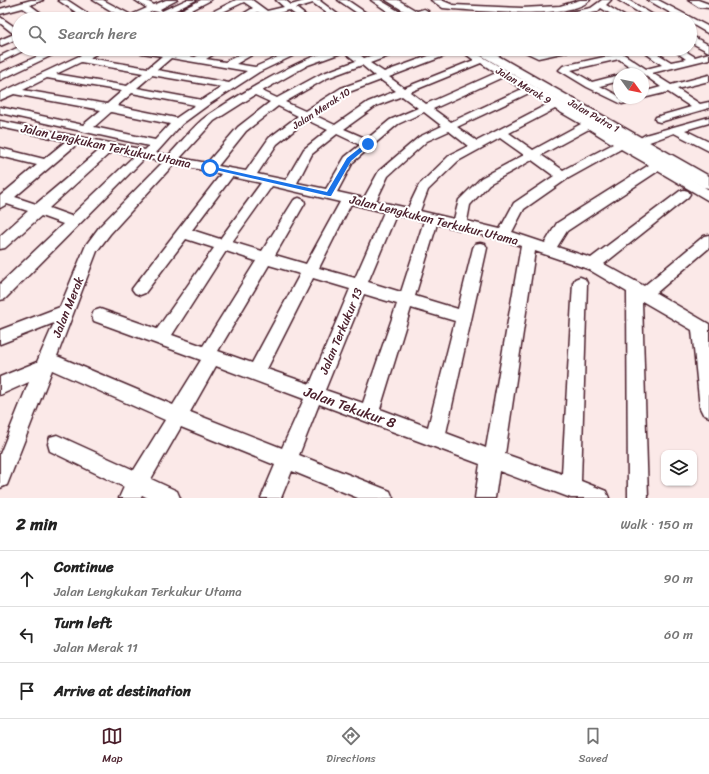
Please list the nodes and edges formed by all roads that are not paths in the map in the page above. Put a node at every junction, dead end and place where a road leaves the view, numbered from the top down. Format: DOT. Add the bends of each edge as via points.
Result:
graph roads {
  1 [pos="39,0"];
  2 [pos="62,0"];
  3 [pos="97,0"];
  4 [pos="139,0"];
  5 [pos="173,0"];
  6 [pos="192,0"];
  7 [pos="207,0"];
  8 [pos="242,0"];
  9 [pos="247,0"];
  10 [pos="280,0"];
  11 [pos="314,0"];
  12 [pos="342,0"];
  13 [pos="375,0"];
  14 [pos="391,0"];
  15 [pos="405,0"];
  16 [pos="435,0"];
  17 [pos="586,0"];
  18 [pos="622,0"];
  19 [pos="652,0"];
  20 [pos="692,0"];
  21 [pos="604,2"];
  22 [pos="497,4"];
  23 [pos="24,5"];
  24 [pos="709,6"];
  25 [pos="154,8"];
  26 [pos="290,8"];
  27 [pos="258,9"];
  28 [pos="0,12"];
  29 [pos="34,12"];
  30 [pos="81,12"];
  31 [pos="118,12"];
  32 [pos="145,12"];
  33 [pos="159,12"];
  34 [pos="171,12"];
  35 [pos="175,12"];
  36 [pos="217,12"];
  37 [pos="252,12"];
  38 [pos="262,12"];
  39 [pos="281,12"];
  40 [pos="296,12"];
  41 [pos="330,12"];
  42 [pos="360,12"];
  43 [pos="392,12"];
  44 [pos="418,12"];
  45 [pos="421,12"];
  46 [pos="585,12"];
  47 [pos="616,12"];
  48 [pos="643,12"];
  49 [pos="673,12"];
  50 [pos="0,19"];
  51 [pos="697,25"];
  52 [pos="12,28"];
  53 [pos="709,31"];
  54 [pos="12,37"];
  55 [pos="697,42"];
  56 [pos="0,43"];
  57 [pos="709,49"];
  58 [pos="12,54"];
  59 [pos="45,56"];
  60 [pos="49,56"];
  61 [pos="73,56"];
  62 [pos="78,56"];
  63 [pos="89,56"];
  64 [pos="168,56"];
  65 [pos="174,56"];
  66 [pos="204,56"];
  67 [pos="244,56"];
  68 [pos="287,56"];
  69 [pos="325,56"];
  70 [pos="355,56"];
  71 [pos="380,56"];
  72 [pos="437,56"];
  73 [pos="475,56"];
  74 [pos="482,56"];
  75 [pos="483,56"];
  76 [pos="504,56"];
  77 [pos="620,56"];
  78 [pos="655,56"];
  79 [pos="687,56"];
  80 [pos="709,56"];
  81 [pos="0,59"];
  82 [pos="56,60"];
  83 [pos="196,60"];
  84 [pos="694,60"];
  85 [pos="363,62"];
  86 [pos="226,65"];
  87 [pos="670,66"];
  88 [pos="633,68"];
  89 [pos="256,70"];
  90 [pos="151,71"];
  91 [pos="649,71"];
  92 [pos="504,74"];
  93 [pos="46,75"];
  94 [pos="382,76"];
  95 [pos="0,77"];
  96 [pos="649,78"];
  97 [pos="709,78"];
  98 [pos="613,79"];
  99 [pos="590,85"];
  100 [pos="0,86"];
  101 [pos="230,86"];
  102 [pos="669,88"];
  103 [pos="530,89"];
  104 [pos="129,90"];
  105 [pos="14,91"];
  106 [pos="254,91"];
  107 [pos="403,92"];
  108 [pos="649,93"];
  109 [pos="0,97"];
  110 [pos="613,97"];
  111 [pos="277,102"];
  112 [pos="204,103"];
  113 [pos="552,106"];
  114 [pos="704,106"];
  115 [pos="109,108"];
  116 [pos="426,108"];
  117 [pos="0,110"];
  118 [pos="306,115"];
  119 [pos="660,119"];
  120 [pos="709,120"];
  121 [pos="178,122"];
  122 [pos="0,124"];
  123 [pos="590,124"];
  124 [pos="450,127"];
  125 [pos="85,129"];
  126 [pos="336,129"];
  127 [pos="676,130"];
  128 [pos="502,134"];
  129 [pos="76,139"];
  130 [pos="644,139"];
  131 [pos="706,142"];
  132 [pos="623,143"];
  133 [pos="157,144"];
  134 [pos="368,144"];
  135 [pos="110,147"];
  136 [pos="477,147"];
  137 [pos="0,152"];
  138 [pos="145,154"];
  139 [pos="531,154"];
  140 [pos="173,160"];
  141 [pos="47,164"];
  142 [pos="658,165"];
  143 [pos="210,168"];
  144 [pos="229,172"];
  145 [pos="709,173"];
  146 [pos="249,176"];
  147 [pos="563,176"];
  148 [pos="269,181"];
  149 [pos="709,183"];
  150 [pos="289,186"];
  151 [pos="329,194"];
  152 [pos="684,194"];
  153 [pos="5,195"];
  154 [pos="709,196"];
  155 [pos="348,198"];
  156 [pos="299,203"];
  157 [pos="368,203"];
  158 [pos="392,208"];
  159 [pos="38,210"];
  160 [pos="413,213"];
  161 [pos="432,218"];
  162 [pos="74,222"];
  163 [pos="460,224"];
  164 [pos="183,233"];
  165 [pos="504,235"];
  166 [pos="709,240"];
  167 [pos="529,243"];
  168 [pos="0,244"];
  169 [pos="223,245"];
  170 [pos="480,248"];
  171 [pos="548,250"];
  172 [pos="265,259"];
  173 [pos="593,265"];
  174 [pos="310,270"];
  175 [pos="580,282"];
  176 [pos="359,287"];
  177 [pos="140,289"];
  178 [pos="639,292"];
  179 [pos="0,294"];
  180 [pos="407,300"];
  181 [pos="67,311"];
  182 [pos="100,316"];
  183 [pos="463,317"];
  184 [pos="706,326"];
  185 [pos="0,337"];
  186 [pos="161,337"];
  187 [pos="209,356"];
  188 [pos="46,364"];
  189 [pos="256,373"];
  190 [pos="0,386"];
  191 [pos="314,394"];
  192 [pos="709,404"];
  193 [pos="369,414"];
  194 [pos="177,416"];
  195 [pos="435,438"];
  196 [pos="8,442"];
  197 [pos="57,444"];
  198 [pos="287,459"];
  199 [pos="493,459"];
  200 [pos="0,478"];
  201 [pos="571,488"];
  202 [pos="133,490"];
  203 [pos="170,498"];
  204 [pos="271,498"];
  205 [pos="383,498"];
  206 [pos="485,498"];
  207 [pos="599,498"];
  208 [pos="638,498"];
  1 -- 23 [label="street"];
  2 -- 30 [label="street"];
  3 -- 31 [label="street"];
  4 -- 25 [label="street"];
  5 -- 25 [label="street"];
  6 -- 34 [label="street"];
  7 -- 35 [label="street"];
  8 -- 36 [label="street"];
  9 -- 27 [label="street"];
  10 -- 26 [label="street"];
  11 -- 26 [label="street"];
  11 -- 41 [label="street"];
  12 -- 42 [label="street"];
  13 -- 43 [label="street"];
  14 -- 44 [label="main road"];
  15 -- 45 [label="main road"];
  16 -- 22 [label="street" via="450,6"];
  17 -- 22 [label="street" via="580,4 555,9"];
  18 -- 48 [label="street"];
  19 -- 49 [label="street"];
  20 -- 24 [label="street"];
  21 -- 46 [label="street" via="594,10"];
  21 -- 47 [label="street"];
  23 -- 28 [label="street"];
  23 -- 29 [label="street"];
  25 -- 32 [label="street"];
  25 -- 33 [label="street"];
  26 -- 39 [label="street"];
  26 -- 40 [label="street"];
  27 -- 37 [label="street"];
  27 -- 38 [label="street"];
  50 -- 52 [label="street"];
  51 -- 53 [label="street"];
  54 -- 56 [label="street"];
  55 -- 57 [label="street"];
  58 -- 81 [label="street"];
  59 -- 95 [label="street"];
  60 -- 82 [label="street"];
  61 -- 82 [label="street"];
  62 -- 93 [label="street"];
  63 -- 90 [label="street"];
  64 -- 90 [label="street"];
  65 -- 83 [label="street"];
  66 -- 83 [label="street"];
  67 -- 86 [label="street"];
  68 -- 89 [label="street"];
  69 -- 106 [label="street" via="305,63"];
  70 -- 85 [label="street"];
  71 -- 85 [label="street"];
  72 -- 94 [label="street, Jalan Merak 10"];
  73 -- 107 [label="street"];
  74 -- 92 [label="street, Jalan Merak 9"];
  75 -- 130 [label="main road, Jalan Putra 1"];
  76 -- 130 [label="main road, Jalan Putra 1"];
  77 -- 88 [label="street"];
  77 -- 99 [label="street" via="564,69"];
  78 -- 87 [label="street"];
  79 -- 84 [label="street"];
  80 -- 84 [label="street"];
  82 -- 100 [label="street"];
  83 -- 86 [label="street"];
  84 -- 87 [label="street"];
  85 -- 94 [label="street"];
  85 -- 111 [label="street" via="324,76"];
  86 -- 89 [label="street"];
  87 -- 91 [label="street"];
  89 -- 101 [label="street"];
  90 -- 101 [label="street"];
  90 -- 104 [label="street"];
  92 -- 103 [label="street, Jalan Merak 9"];
  92 -- 116 [label="street"];
  93 -- 104 [label="street"];
  93 -- 105 [label="street"];
  94 -- 107 [label="street"];
  94 -- 118 [label="street, Jalan Merak 10" via="345,90"];
  96 -- 102 [label="street"];
  97 -- 102 [label="street"];
  98 -- 99 [label="street"];
  99 -- 110 [label="street"];
  101 -- 112 [label="street"];
  102 -- 108 [label="street"];
  102 -- 114 [label="street"];
  103 -- 123 [label="street, Jalan Merak 9"];
  103 -- 124 [label="street"];
  104 -- 112 [label="street"];
  104 -- 115 [label="street"];
  105 -- 109 [label="street"];
  105 -- 115 [label="street"];
  106 -- 111 [label="street"];
  106 -- 140 [label="street" via="210,119"];
  107 -- 116 [label="street"];
  107 -- 126 [label="street" via="372,104"];
  111 -- 118 [label="street"];
  111 -- 143 [label="street" via="242,129"];
  112 -- 121 [label="street"];
  113 -- 128 [label="street"];
  114 -- 119 [label="street"];
  115 -- 121 [label="street"];
  115 -- 125 [label="street"];
  116 -- 124 [label="street"];
  116 -- 134 [label="street" via="394,122"];
  117 -- 125 [label="street"];
  118 -- 126 [label="street"];
  118 -- 146 [label="street, Jalan Merak 10" via="273,141"];
  120 -- 127 [label="street"];
  121 -- 133 [label="street"];
  122 -- 129 [label="street, Jalan Lengkukan Terkukur Utama"];
  123 -- 132 [label="street, Jalan Merak 9"];
  123 -- 139 [label="street"];
  124 -- 136 [label="street"];
  124 -- 157 [label="street" via="423,139 383,174"];
  125 -- 133 [label="street"];
  126 -- 134 [label="street"];
  126 -- 150 [label="street" via="308,152"];
  127 -- 130 [label="street"];
  127 -- 131 [label="street"];
  128 -- 136 [label="street"];
  128 -- 139 [label="street"];
  129 -- 135 [label="street, Jalan Lengkukan Terkukur Utama"];
  129 -- 141 [label="street"];
  130 -- 145 [label="main road, Jalan Putra 1"];
  130 -- 149 [label="main road, Jalan Putra 1"];
  132 -- 142 [label="street, Jalan Merak 9"];
  132 -- 147 [label="street"];
  133 -- 138 [label="street"];
  134 -- 151 [label="street" via="348,160"];
  135 -- 138 [label="street, Jalan Lengkukan Terkukur Utama"];
  135 -- 159 [label="street"];
  136 -- 160 [label="street" via="454,158 423,188"];
  137 -- 141 [label="street"];
  138 -- 140 [label="street, Jalan Lengkukan Terkukur Utama"];
  138 -- 162 [label="street"];
  139 -- 147 [label="street"];
  139 -- 163 [label="street" via="484,181 464,203"];
  140 -- 143 [label="street, Jalan Lengkukan Terkukur Utama"];
  140 -- 181 [label="street, Jalan Merak" via="105,230 91,249"];
  141 -- 153 [label="street"];
  142 -- 154 [label="street, Jalan Merak 9"];
  142 -- 171 [label="street" via="562,227"];
  143 -- 144 [label="street, Jalan Lengkukan Terkukur Utama"];
  144 -- 146 [label="street, Jalan Lengkukan Terkukur Utama"];
  144 -- 164 [label="street"];
  146 -- 148 [label="street, Jalan Lengkukan Terkukur Utama"];
  147 -- 165 [label="street" via="519,206"];
  148 -- 150 [label="street, Jalan Lengkukan Terkukur Utama"];
  148 -- 169 [label="street"];
  150 -- 151 [label="street, Jalan Lengkukan Terkukur Utama"];
  151 -- 155 [label="street, Jalan Lengkukan Terkukur Utama"];
  152 -- 173 [label="street"];
  153 -- 159 [label="street"];
  155 -- 157 [label="street, Jalan Lengkukan Terkukur Utama"];
  155 -- 174 [label="street"];
  156 -- 172 [label="street"];
  157 -- 158 [label="street, Jalan Lengkukan Terkukur Utama"];
  158 -- 160 [label="street, Jalan Lengkukan Terkukur Utama"];
  158 -- 176 [label="street, Jalan Terkukur 13"];
  159 -- 162 [label="street"];
  159 -- 168 [label="street"];
  160 -- 161 [label="street, Jalan Lengkukan Terkukur Utama"];
  161 -- 163 [label="street, Jalan Lengkukan Terkukur Utama"];
  161 -- 180 [label="street"];
  162 -- 179 [label="street"];
  163 -- 165 [label="street, Jalan Lengkukan Terkukur Utama"];
  164 -- 169 [label="street"];
  164 -- 177 [label="street"];
  165 -- 167 [label="street, Jalan Lengkukan Terkukur Utama"];
  166 -- 178 [label="street"];
  167 -- 171 [label="street, Jalan Lengkukan Terkukur Utama"];
  167 -- 199 [label="street"];
  169 -- 172 [label="street"];
  169 -- 186 [label="street"];
  170 -- 183 [label="street"];
  171 -- 173 [label="street, Jalan Lengkukan Terkukur Utama"];
  172 -- 174 [label="street"];
  172 -- 187 [label="street"];
  173 -- 178 [label="street, Jalan Lengkukan Terkukur Utama"];
  174 -- 176 [label="street"];
  174 -- 189 [label="street"];
  175 -- 201 [label="street"];
  176 -- 180 [label="street"];
  176 -- 191 [label="street, Jalan Terkukur 13"];
  178 -- 184 [label="street, Jalan Lengkukan Terkukur Utama"];
  178 -- 208 [label="street"];
  180 -- 183 [label="street"];
  180 -- 193 [label="street"];
  181 -- 185 [label="street"];
  181 -- 188 [label="street, Jalan Merak"];
  182 -- 186 [label="street, Jalan Tekukur 8"];
  183 -- 195 [label="street"];
  184 -- 192 [label="street"];
  186 -- 187 [label="street, Jalan Tekukur 8"];
  187 -- 189 [label="street, Jalan Tekukur 8"];
  187 -- 194 [label="street"];
  188 -- 190 [label="street"];
  188 -- 194 [label="street"];
  188 -- 196 [label="street, Jalan Merak"];
  189 -- 191 [label="street, Jalan Tekukur 8"];
  191 -- 193 [label="street, Jalan Tekukur 8"];
  191 -- 198 [label="street, Jalan Terkukur 13"];
  193 -- 195 [label="street, Jalan Tekukur 8"];
  194 -- 198 [label="street"];
  194 -- 202 [label="street"];
  195 -- 199 [label="street, Jalan Tekukur 8"];
  196 -- 200 [label="street, Jalan Merak"];
  197 -- 202 [label="street"];
  198 -- 204 [label="street, Jalan Terkukur 13"];
  198 -- 205 [label="street"];
  199 -- 201 [label="street, Jalan Tekukur 8"];
  199 -- 206 [label="street"];
  201 -- 207 [label="street, Jalan Tekukur 8"];
  202 -- 203 [label="street"];
}
